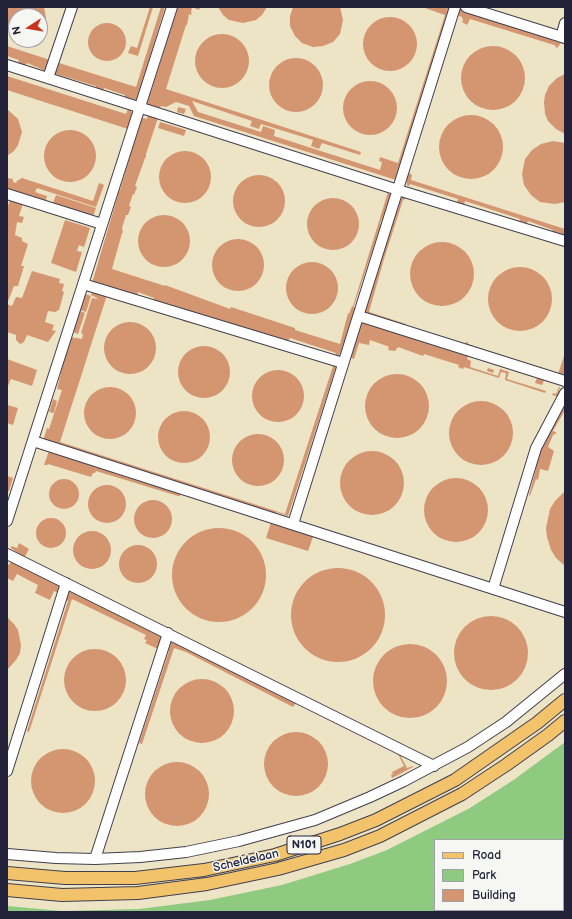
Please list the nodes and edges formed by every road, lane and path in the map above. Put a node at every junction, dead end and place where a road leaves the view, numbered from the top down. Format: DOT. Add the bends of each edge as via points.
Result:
graph roads {
  1 [pos="72,7"];
  2 [pos="172,7"];
  3 [pos="455,7"];
  4 [pos="466,7"];
  5 [pos="565,23"];
  6 [pos="563,38"];
  7 [pos="7,65"];
  8 [pos="48,78"];
  9 [pos="139,108"];
  10 [pos="398,190"];
  11 [pos="7,196"];
  12 [pos="102,224"];
  13 [pos="565,241"];
  14 [pos="83,284"];
  15 [pos="359,316"];
  16 [pos="343,363"];
  17 [pos="565,381"];
  18 [pos="565,393"];
  19 [pos="33,441"];
  20 [pos="7,521"];
  21 [pos="293,524"];
  22 [pos="7,554"];
  23 [pos="66,583"];
  24 [pos="493,589"];
  25 [pos="565,612"];
  26 [pos="168,633"];
  27 [pos="565,674"];
  28 [pos="565,700"];
  29 [pos="565,721"];
  30 [pos="434,766"];
  31 [pos="7,771"];
  32 [pos="7,854"];
  33 [pos="95,859"];
  34 [pos="7,873"];
  35 [pos="7,890"];
  1 -- 8 [label="lane"];
  2 -- 9 [label="lane"];
  3 -- 10 [label="lane"];
  4 -- 6 [label="lane"];
  5 -- 6 [label="lane"];
  7 -- 8 [label="lane"];
  8 -- 9 [label="lane"];
  9 -- 10 [label="lane"];
  9 -- 12 [label="lane"];
  10 -- 13 [label="lane"];
  10 -- 15 [label="lane"];
  11 -- 12 [label="lane"];
  12 -- 14 [label="lane"];
  14 -- 16 [label="lane"];
  14 -- 19 [label="lane"];
  15 -- 16 [label="lane"];
  15 -- 17 [label="lane"];
  16 -- 21 [label="lane"];
  18 -- 24 [label="lane" via="536,448"];
  19 -- 20 [label="lane"];
  19 -- 21 [label="lane"];
  21 -- 24 [label="lane"];
  22 -- 23 [label="lane"];
  23 -- 26 [label="lane"];
  23 -- 31 [label="lane"];
  24 -- 25 [label="lane"];
  26 -- 30 [label="lane"];
  26 -- 33 [label="lane"];
  27 -- 30 [label="lane" via="506,722"];
  28 -- 34 [label="main road, Scheldelaan / N101" via="537,723 455,780 376,820 275,855 204,870 135,878 66,878"];
  29 -- 35 [label="main road, Scheldelaan / N101" via="506,766 462,794 380,836 344,850 236,878 145,892 62,895"];
  30 -- 33 [label="lane" via="363,800 315,820 284,829 186,852"];
  32 -- 33 [label="lane"];
}
